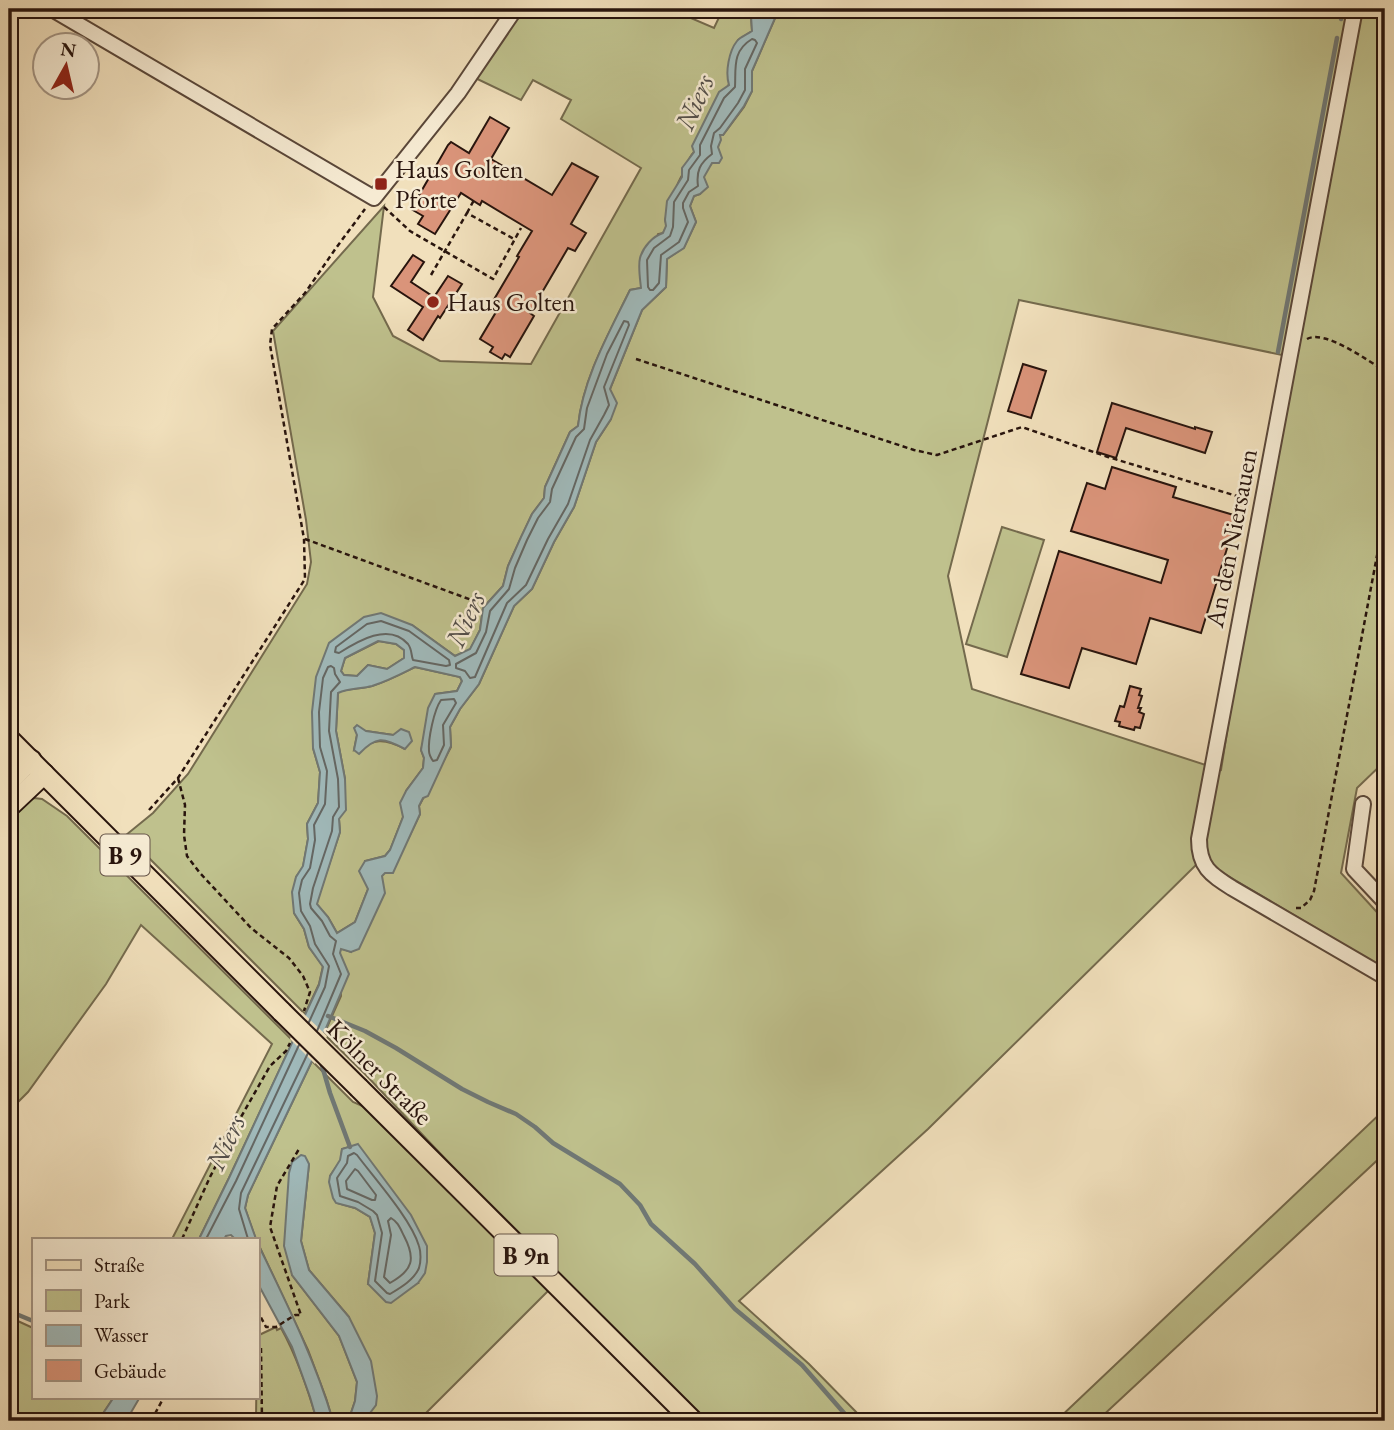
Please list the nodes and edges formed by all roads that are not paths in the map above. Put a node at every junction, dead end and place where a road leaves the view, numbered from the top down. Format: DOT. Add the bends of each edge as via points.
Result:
graph roads {
  1 [pos="52,9"];
  2 [pos="515,9"];
  3 [pos="1355,9"];
  4 [pos="9,739"];
  5 [pos="37,767"];
  6 [pos="9,782"];
  7 [pos="1363,804"];
  8 [pos="9,807"];
  9 [pos="1385,902"];
  10 [pos="1385,977"];
  11 [pos="359,1088"];
  12 [pos="693,1421"];
  1 -- 2 [label="street" via="374,198 458,93"];
  3 -- 10 [label="street, An den Niersauen" via="1199,852 1211,875"];
  4 -- 5 [label="main road, B 9"];
  5 -- 6 [label="main road"];
  5 -- 8 [label="main road" via="22,796"];
  5 -- 11 [label="main road, Kölner Straße / B 9, bridge"];
  7 -- 9 [label="street" via="1353,869"];
  11 -- 12 [label="main road, Kölner Straße / B 9n"];
}
